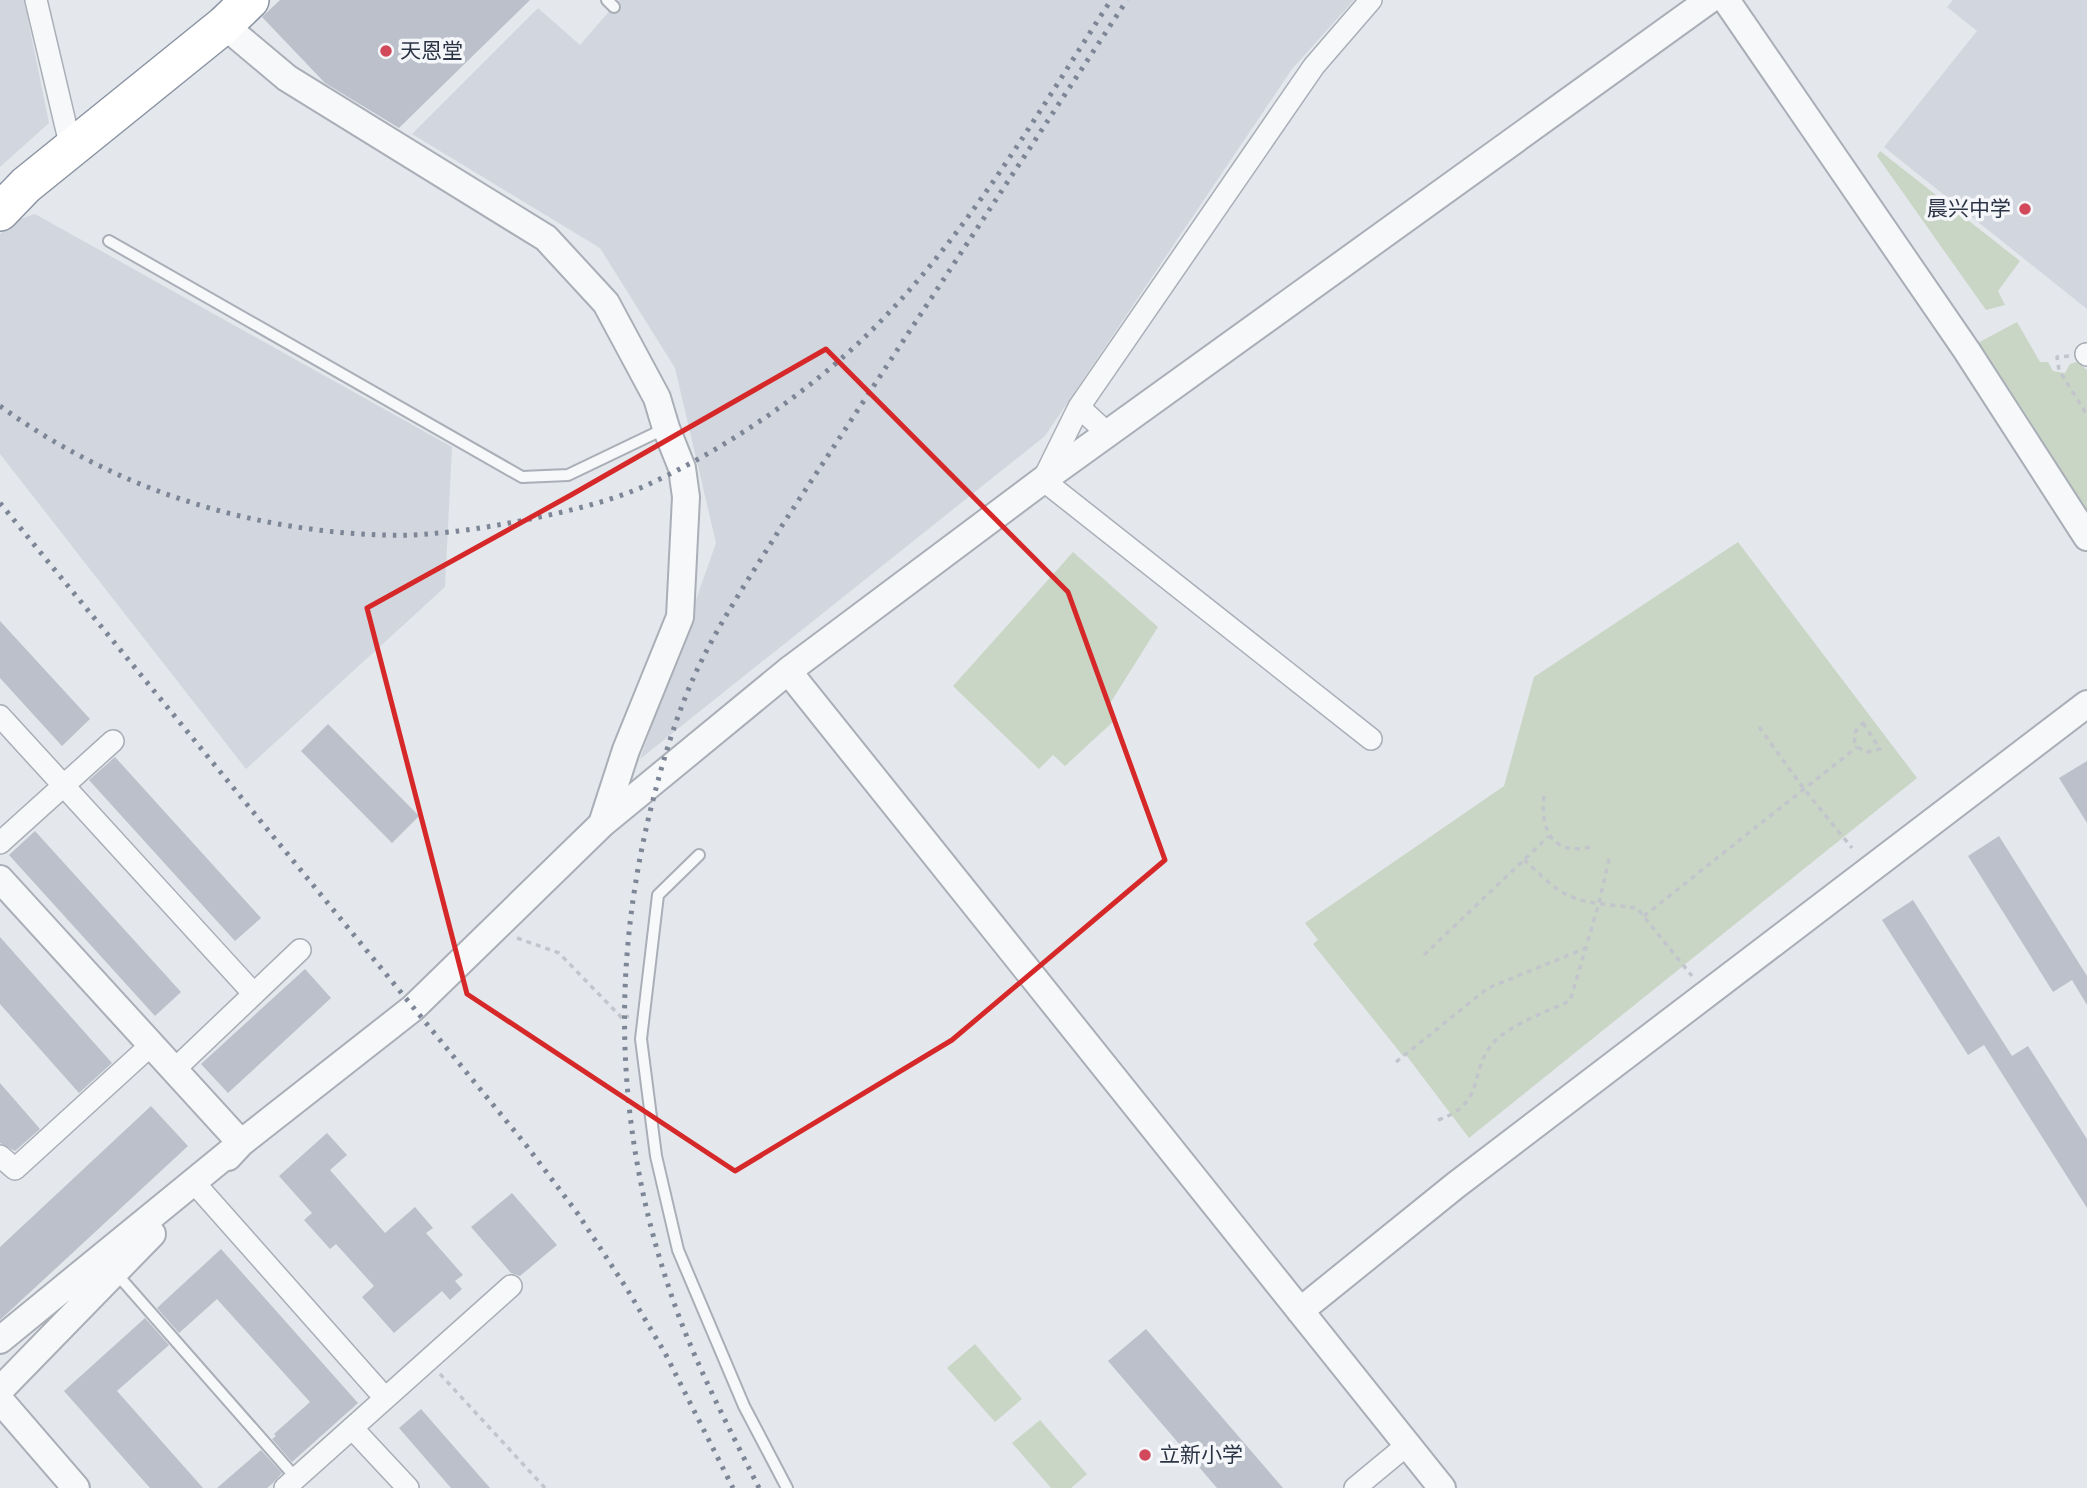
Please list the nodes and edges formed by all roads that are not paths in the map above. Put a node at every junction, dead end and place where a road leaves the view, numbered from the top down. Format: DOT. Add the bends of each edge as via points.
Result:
graph roads {
  1 [pos="36,0"];
  2 [pos="250,0"];
  3 [pos="1371,0"];
  4 [pos="1709,0"];
  5 [pos="1726,0"];
  6 [pos="224,25"];
  7 [pos="71,148"];
  8 [pos="0,212"];
  9 [pos="109,242"];
  10 [pos="1079,407"];
  11 [pos="666,428"];
  12 [pos="1108,434"];
  13 [pos="1043,480"];
  14 [pos="2087,537"];
  15 [pos="788,671"];
  16 [pos="2087,704"];
  17 [pos="0,716"];
  18 [pos="1371,739"];
  19 [pos="113,741"];
  20 [pos="63,786"];
  21 [pos="602,824"];
  22 [pos="0,843"];
  23 [pos="699,855"];
  24 [pos="0,878"];
  25 [pos="300,950"];
  26 [pos="254,994"];
  27 [pos="151,1045"];
  28 [pos="174,1070"];
  29 [pos="241,1143"];
  30 [pos="0,1156"];
  31 [pos="198,1187"];
  32 [pos="115,1272"];
  33 [pos="511,1286"];
  34 [pos="1300,1311"];
  35 [pos="0,1340"];
  36 [pos="0,1390"];
  37 [pos="385,1398"];
  38 [pos="0,1400"];
  39 [pos="352,1428"];
  40 [pos="1407,1445"];
  41 [pos="290,1483"];
  42 [pos="76,1488"];
  43 [pos="408,1488"];
  44 [pos="788,1488"];
  45 [pos="1355,1488"];
  46 [pos="1442,1488"];
  1 -- 7 [label="street"];
  2 -- 6 [label="highway"];
  3 -- 10 [label="street" via="1314,66"];
  4 -- 12 [label="street"];
  5 -- 14 [label="street" via="1967,351"];
  6 -- 7 [label="highway"];
  6 -- 11 [label="street" via="287,78 546,238 606,303 657,398"];
  7 -- 8 [label="highway"];
  9 -- 11 [label="lane" via="522,477 568,475"];
  10 -- 12 [label="street"];
  10 -- 13 [label="street"];
  11 -- 21 [label="street" via="682,468 686,497 680,617 626,750"];
  12 -- 13 [label="street"];
  13 -- 15 [label="street"];
  13 -- 18 [label="street"];
  15 -- 21 [label="street"];
  15 -- 34 [label="street"];
  16 -- 34 [label="street" via="1456,1185"];
  17 -- 20 [label="street"];
  19 -- 20 [label="street"];
  20 -- 22 [label="street"];
  20 -- 26 [label="street"];
  21 -- 29 [label="street" via="412,1008"];
  23 -- 44 [label="lane" via="658,895 641,1039 656,1156 678,1250 744,1406"];
  24 -- 27 [label="street"];
  25 -- 26 [label="street"];
  26 -- 28 [label="street"];
  27 -- 28 [label="street"];
  27 -- 30 [label="street" via="15,1169"];
  28 -- 29 [label="street"];
  29 -- 31 [label="street"];
  29 -- 35 [label="street"];
  31 -- 32 [label="street"];
  31 -- 37 [label="street"];
  32 -- 36 [label="street"];
  32 -- 41 [label="lane"];
  33 -- 37 [label="street"];
  34 -- 40 [label="street"];
  37 -- 39 [label="street"];
  38 -- 42 [label="street"];
  39 -- 41 [label="street"];
  39 -- 43 [label="street"];
  40 -- 45 [label="street"];
  40 -- 46 [label="street"];
}
